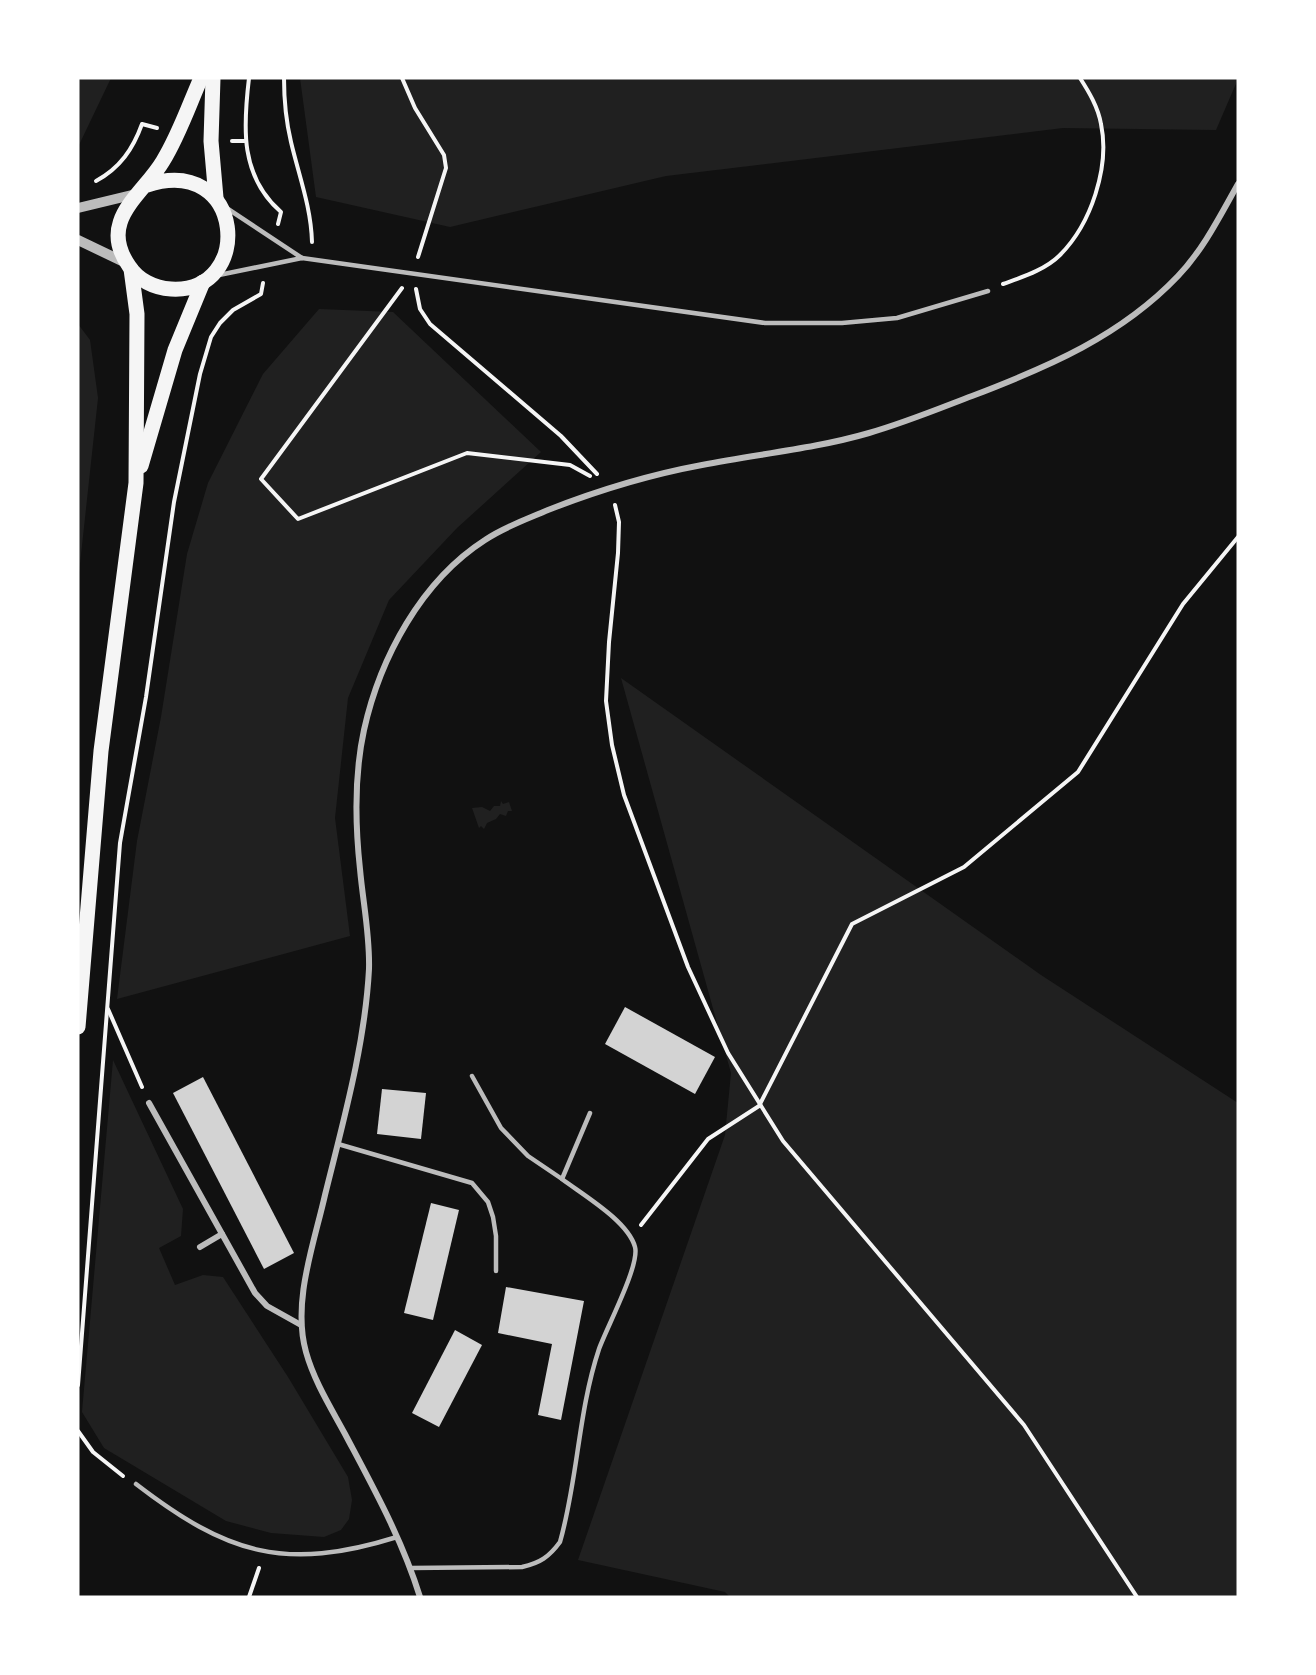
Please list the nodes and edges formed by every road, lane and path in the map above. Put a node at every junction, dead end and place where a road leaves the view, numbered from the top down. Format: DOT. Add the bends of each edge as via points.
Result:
graph roads {
  1 [pos="201,78"];
  2 [pos="213,78"];
  3 [pos="249,78"];
  4 [pos="284,78"];
  5 [pos="402,78"];
  6 [pos="1080,78"];
  7 [pos="142,124"];
  8 [pos="89,184"];
  9 [pos="1238,184"];
  10 [pos="142,189"];
  11 [pos="218,201"];
  12 [pos="78,208"];
  13 [pos="281,212"];
  14 [pos="78,240"];
  15 [pos="302,258"];
  16 [pos="313,259"];
  17 [pos="128,266"];
  18 [pos="412,275"];
  19 [pos="206,279"];
  20 [pos="988,291"];
  21 [pos="261,294"];
  22 [pos="136,483"];
  23 [pos="609,486"];
  24 [pos="1238,537"];
  25 [pos="108,1008"];
  26 [pos="78,1027"];
  27 [pos="472,1076"];
  28 [pos="149,1103"];
  29 [pos="759,1106"];
  30 [pos="590,1113"];
  31 [pos="338,1144"];
  32 [pos="562,1179"];
  33 [pos="222,1234"];
  34 [pos="632,1237"];
  35 [pos="200,1246"];
  36 [pos="496,1271"];
  37 [pos="301,1324"];
  38 [pos="78,1385"];
  39 [pos="78,1431"];
  40 [pos="136,1485"];
  41 [pos="397,1537"];
  42 [pos="264,1553"];
  43 [pos="411,1568"];
  44 [pos="249,1597"];
  45 [pos="420,1597"];
  46 [pos="1137,1597"];
  1 -- 10 [label="main road" via="164,159"];
  2 -- 11 [label="main road" via="212,141"];
  3 -- 13 [label="path" via="249,163 261,190"];
  4 -- 16 [label="path" via="291,143 312,227"];
  5 -- 18 [label="path" via="444,155 446,168"];
  6 -- 20 [label="path" via="1097,107 1103,140 1099,178 1086,213 1060,256"];
  7 -- 8 [label="path" via="122,161"];
  9 -- 23 [label="street" via="1206,241 1181,273 1110,333 1066,358 869,433"];
  10 -- 11 [label="main road" via="165,179 184,179 202,186"];
  10 -- 12 [label="street"];
  10 -- 17 [label="main road" via="124,209 118,227 119,245"];
  11 -- 15 [label="lane"];
  11 -- 19 [label="main road" via="227,218 228,242 220,265"];
  14 -- 17 [label="street"];
  15 -- 16 [label="lane"];
  15 -- 19 [label="lane"];
  16 -- 18 [label="lane"];
  17 -- 19 [label="main road" via="152,285 164,289 190,287"];
  17 -- 22 [label="main road" via="137,314"];
  18 -- 20 [label="lane" via="765,323 897,318"];
  18 -- 23 [label="path" via="420,309 430,324 561,436"];
  18 -- 23 [label="path" via="261,479 298,519 467,453 570,465"];
  19 -- 22 [label="main road" via="175,350"];
  21 -- 25 [label="path" via="233,310 220,323 211,337 200,374 174,501 120,843"];
  22 -- 26 [label="main road" via="101,751"];
  23 -- 29 [label="path" via="619,522 606,701 620,775 688,967 728,1053"];
  23 -- 31 [label="street" via="484,540 452,568 404,626 373,698 357,776 356,817 369,941 365,1003"];
  24 -- 29 [label="path" via="1183,604 1078,772 964,867 852,924"];
  25 -- 28 [label="path"];
  25 -- 38 [label="path"];
  27 -- 32 [label="lane" via="501,1128 528,1156"];
  28 -- 33 [label="street"];
  29 -- 34 [label="path" via="708,1139"];
  29 -- 46 [label="path" via="783,1142 1024,1425"];
  30 -- 32 [label="lane"];
  31 -- 36 [label="lane" via="472,1182 488,1202 493,1217"];
  31 -- 37 [label="street" via="309,1262"];
  32 -- 34 [label="lane"];
  33 -- 35 [label="street"];
  33 -- 37 [label="street" via="255,1293 267,1306"];
  34 -- 43 [label="lane" via="636,1250 634,1266 598,1352 580,1426 560,1542 538,1564 522,1567"];
  37 -- 41 [label="street" via="317,1382"];
  39 -- 40 [label="path" via="93,1452"];
  40 -- 42 [label="lane" via="179,1517"];
  41 -- 42 [label="lane" via="344,1552"];
  41 -- 43 [label="street"];
  42 -- 44 [label="path"];
  43 -- 45 [label="street"];
}
